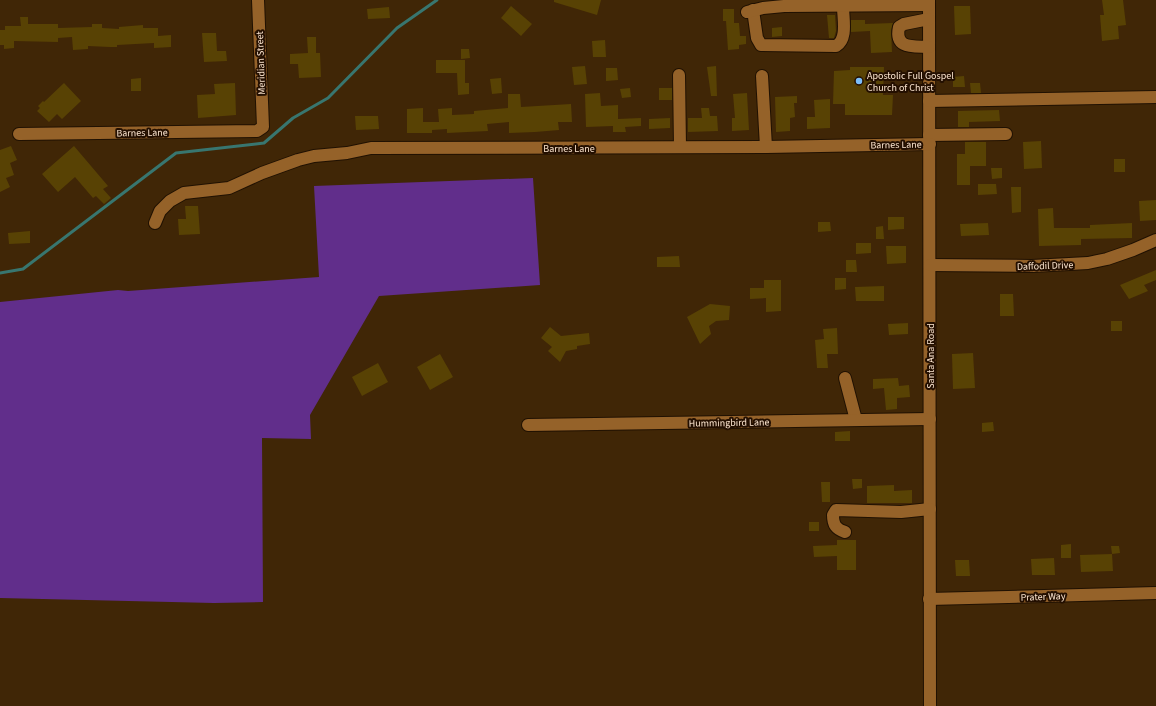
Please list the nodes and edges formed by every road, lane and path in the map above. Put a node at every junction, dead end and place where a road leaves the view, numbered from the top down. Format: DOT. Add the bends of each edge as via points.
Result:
graph roads {
  1 [pos="258,0"];
  2 [pos="929,3"];
  3 [pos="843,6"];
  4 [pos="929,19"];
  5 [pos="929,48"];
  6 [pos="678,74"];
  7 [pos="762,76"];
  8 [pos="1156,98"];
  9 [pos="929,101"];
  10 [pos="262,126"];
  11 [pos="19,134"];
  12 [pos="1006,134"];
  13 [pos="930,139"];
  14 [pos="680,147"];
  15 [pos="766,147"];
  16 [pos="155,223"];
  17 [pos="1156,240"];
  18 [pos="930,265"];
  19 [pos="845,378"];
  20 [pos="930,419"];
  21 [pos="856,420"];
  22 [pos="528,425"];
  23 [pos="930,509"];
  24 [pos="846,532"];
  25 [pos="1156,593"];
  26 [pos="929,599"];
  27 [pos="930,706"];
  1 -- 10 [label="street, Meridian Street"];
  2 -- 3 [label="street, Santa Ana Road"];
  2 -- 4 [label="street, Santa Ana Road"];
  3 -- 3 [label="street, Santa Ana Road" via="784,6 750,11 761,45 836,46 843,38"];
  4 -- 5 [label="street, Santa Ana Road"];
  4 -- 5 [label="street" via="904,24 899,27 898,36 904,45"];
  5 -- 9 [label="street, Santa Ana Road"];
  6 -- 14 [label="street"];
  7 -- 15 [label="street"];
  8 -- 9 [label="street"];
  9 -- 13 [label="street, Santa Ana Road"];
  10 -- 11 [label="street, Barnes Lane" via="263,128 258,130"];
  12 -- 13 [label="street, Barnes Lane"];
  13 -- 15 [label="street, Barnes Lane"];
  13 -- 18 [label="street, Santa Ana Road"];
  14 -- 15 [label="street, Barnes Lane"];
  14 -- 16 [label="street, Barnes Lane" via="371,148 314,156 262,173 229,188 184,193 170,200 160,211"];
  17 -- 18 [label="street, Daffodil Drive" via="1107,259 1088,263 1032,266"];
  18 -- 20 [label="street, Santa Ana Road"];
  19 -- 21 [label="street"];
  20 -- 21 [label="street, Hummingbird Lane"];
  20 -- 23 [label="street, Santa Ana Road"];
  21 -- 22 [label="street, Hummingbird Lane"];
  23 -- 24 [label="street" via="901,512 836,510 833,515 835,526"];
  23 -- 26 [label="street, Santa Ana Road"];
  25 -- 26 [label="street, Prater Way"];
  26 -- 27 [label="street, Santa Ana Road"];
}
